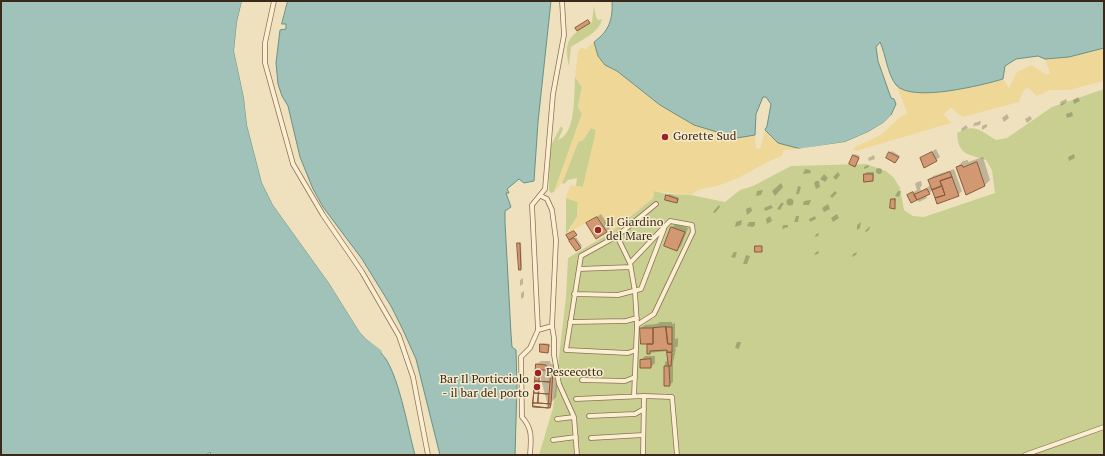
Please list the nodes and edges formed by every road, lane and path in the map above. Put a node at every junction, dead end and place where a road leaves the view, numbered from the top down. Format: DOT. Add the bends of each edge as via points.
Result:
graph roads {
  1 [pos="274,1"];
  2 [pos="562,1"];
  3 [pos="541,196"];
  4 [pos="656,204"];
  5 [pos="665,227"];
  6 [pos="617,236"];
  7 [pos="630,265"];
  8 [pos="579,269"];
  9 [pos="635,292"];
  10 [pos="574,294"];
  11 [pos="637,318"];
  12 [pos="570,322"];
  13 [pos="638,325"];
  14 [pos="552,326"];
  15 [pos="538,330"];
  16 [pos="636,350"];
  17 [pos="635,377"];
  18 [pos="582,380"];
  19 [pos="634,396"];
  20 [pos="644,396"];
  21 [pos="576,399"];
  22 [pos="644,409"];
  23 [pos="589,416"];
  24 [pos="574,417"];
  25 [pos="557,419"];
  26 [pos="1104,427"];
  27 [pos="644,435"];
  28 [pos="576,437"];
  29 [pos="591,438"];
  30 [pos="553,440"];
  31 [pos="428,455"];
  32 [pos="530,455"];
  33 [pos="577,455"];
  34 [pos="643,455"];
  35 [pos="677,455"];
  36 [pos="1025,455"];
  1 -- 31 [label="lane" via="265,43 265,63 293,164 323,216 362,272 399,336 414,377"];
  2 -- 3 [label="lane" via="564,34 554,94 545,189"];
  3 -- 14 [label="lane" via="547,199 552,210 556,240"];
  3 -- 15 [label="lane" via="532,205"];
  4 -- 6 [label="lane"];
  5 -- 7 [label="lane"];
  5 -- 9 [label="lane" via="641,289"];
  5 -- 13 [label="lane" via="670,221 692,225 693,232 654,314"];
  6 -- 7 [label="lane"];
  6 -- 8 [label="lane" via="581,256"];
  7 -- 8 [label="lane"];
  7 -- 9 [label="lane"];
  8 -- 10 [label="lane"];
  9 -- 10 [label="lane"];
  9 -- 11 [label="lane"];
  10 -- 12 [label="lane"];
  11 -- 12 [label="lane"];
  11 -- 13 [label="lane"];
  12 -- 16 [label="lane" via="566,350 628,353"];
  13 -- 16 [label="lane"];
  14 -- 15 [label="lane"];
  14 -- 24 [label="lane" via="559,384"];
  15 -- 32 [label="lane" via="530,348 521,357 522,417 529,424"];
  16 -- 17 [label="lane"];
  17 -- 18 [label="lane" via="625,381"];
  17 -- 19 [label="lane"];
  19 -- 20 [label="lane"];
  19 -- 21 [label="lane"];
  20 -- 22 [label="lane"];
  20 -- 35 [label="lane" via="672,397"];
  22 -- 23 [label="lane" via="635,414"];
  22 -- 27 [label="lane"];
  24 -- 25 [label="lane"];
  24 -- 28 [label="lane"];
  26 -- 36 [label="lane"];
  27 -- 29 [label="lane"];
  27 -- 34 [label="lane"];
  28 -- 30 [label="lane"];
  28 -- 33 [label="lane"];
}
